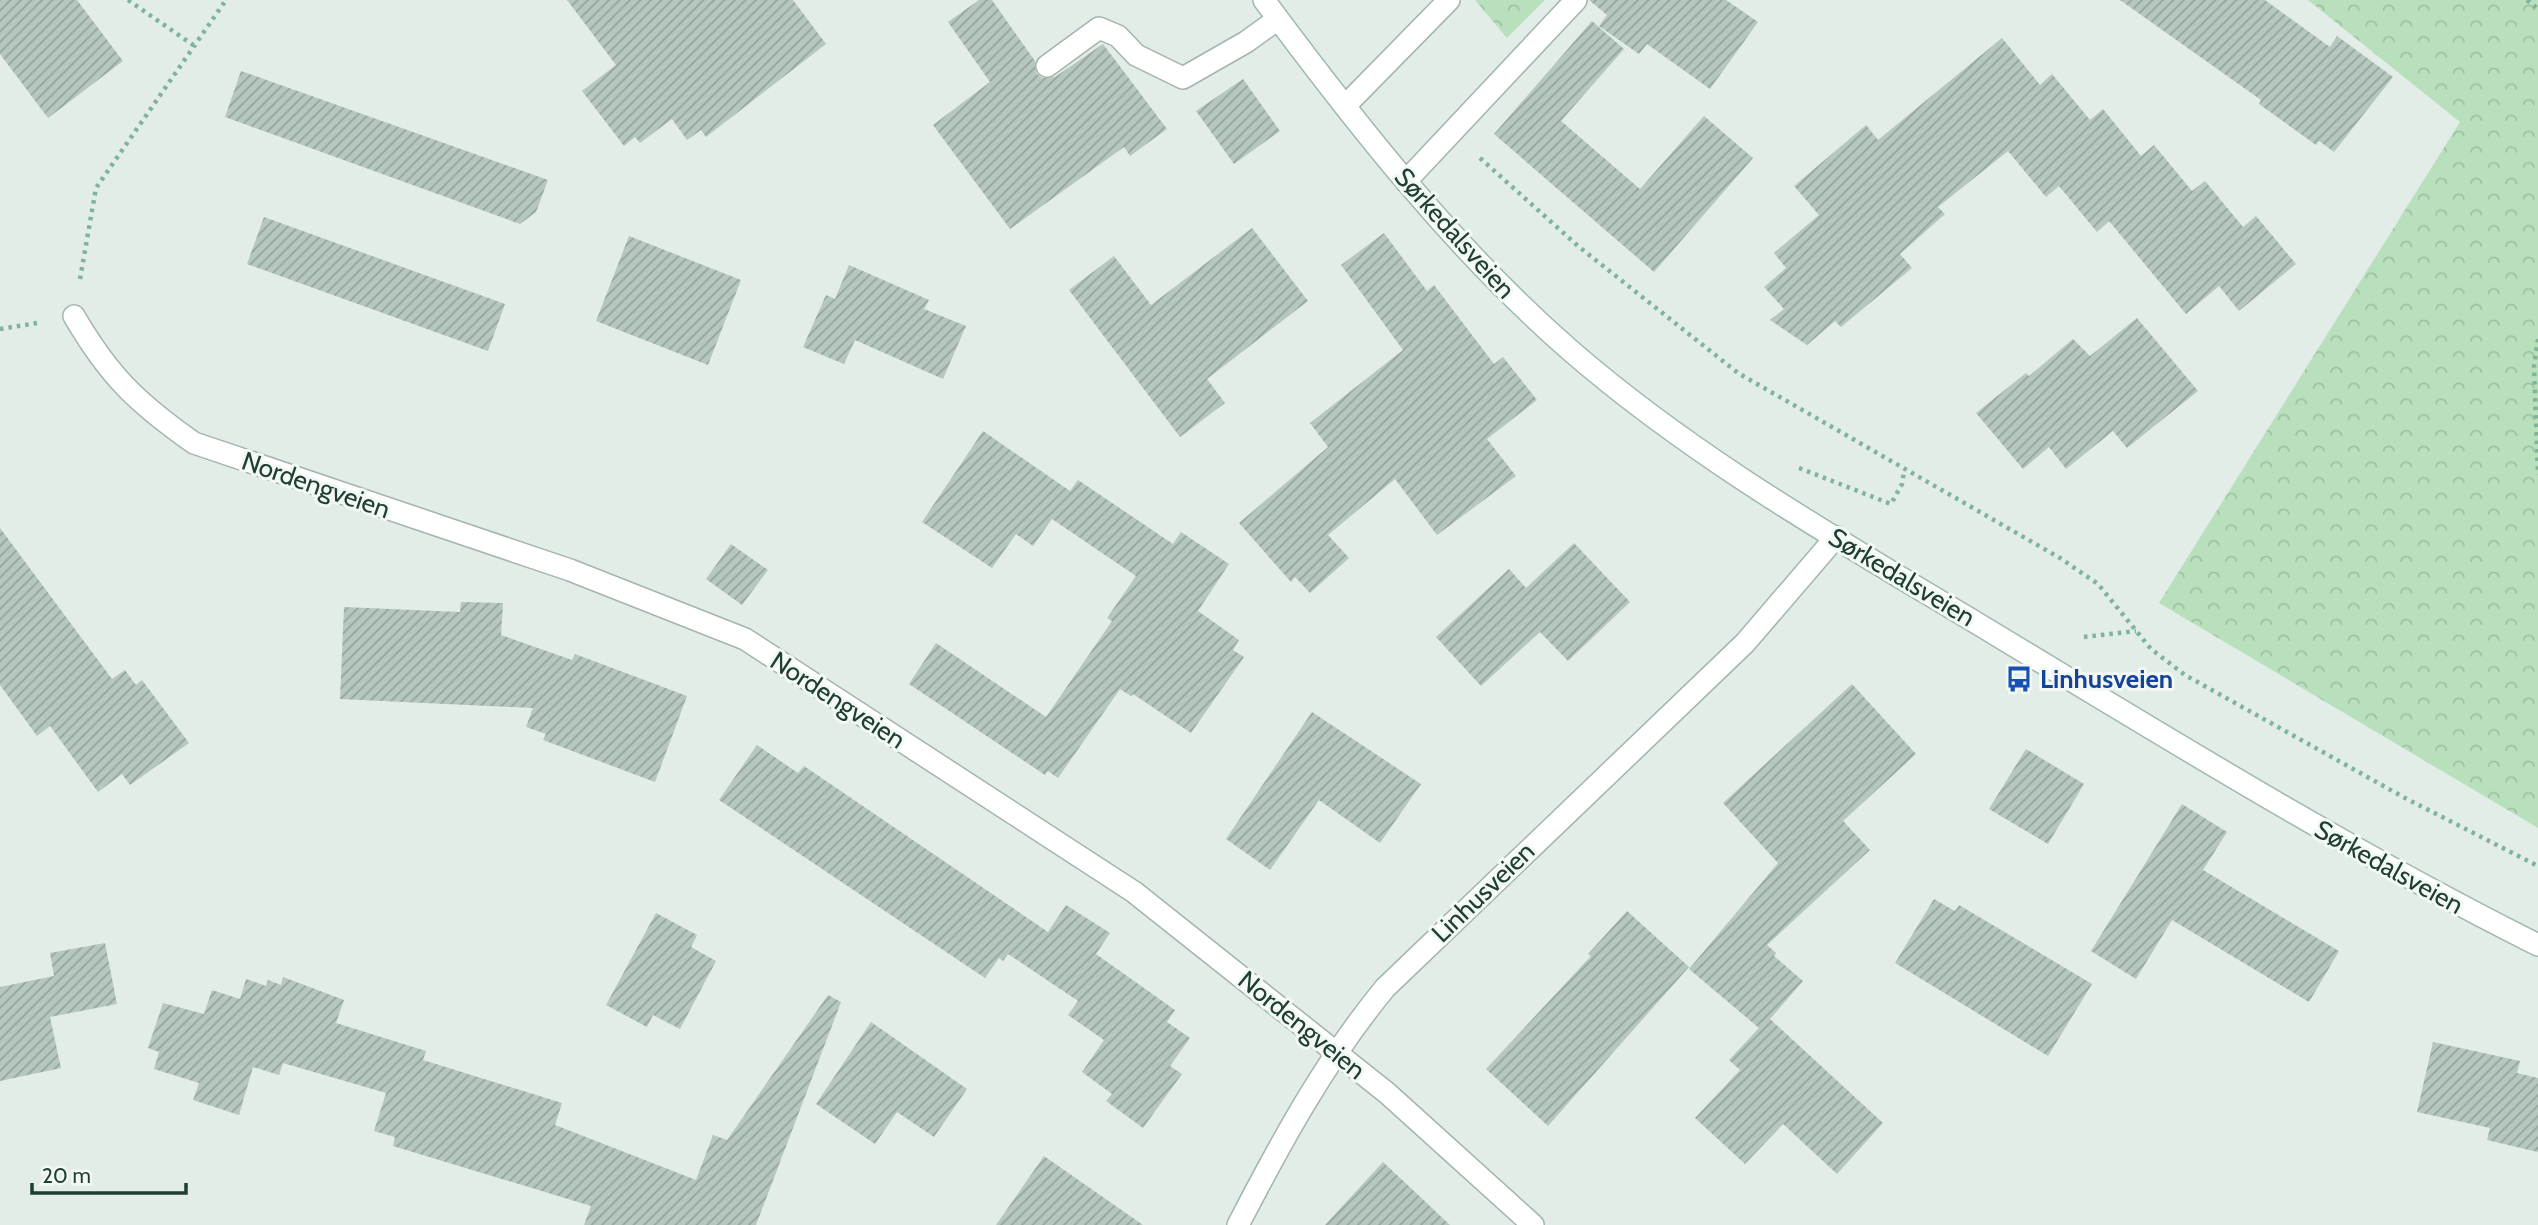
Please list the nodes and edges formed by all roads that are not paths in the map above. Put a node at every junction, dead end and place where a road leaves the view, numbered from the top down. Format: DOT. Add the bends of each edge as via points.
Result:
graph roads {
  1 [pos="1264,0"];
  2 [pos="1449,0"];
  3 [pos="1576,0"];
  4 [pos="1278,19"];
  5 [pos="1047,66"];
  6 [pos="1345,106"];
  7 [pos="1406,181"];
  8 [pos="74,316"];
  9 [pos="1836,537"];
  10 [pos="2538,945"];
  11 [pos="1336,1052"];
  12 [pos="1238,1225"];
  13 [pos="1533,1225"];
  1 -- 4 [label="street, Sørkedalsveien"];
  2 -- 6 [label="street"];
  3 -- 7 [label="street"];
  4 -- 5 [label="street" via="1183,78 1136,55 1118,36 1099,28"];
  4 -- 6 [label="street, Sørkedalsveien"];
  6 -- 7 [label="street, Sørkedalsveien"];
  7 -- 9 [label="street, Sørkedalsveien" via="1492,275 1622,394 1716,462"];
  8 -- 11 [label="street, Nordengveien" via="120,384 194,443 570,570 745,639 1134,892"];
  9 -- 10 [label="street, Sørkedalsveien" via="2309,823"];
  9 -- 11 [label="street, Linhusveien" via="1745,643 1411,961"];
  11 -- 12 [label="street, Linhusveien" via="1283,1137"];
  11 -- 13 [label="street, Nordengveien"];
}
